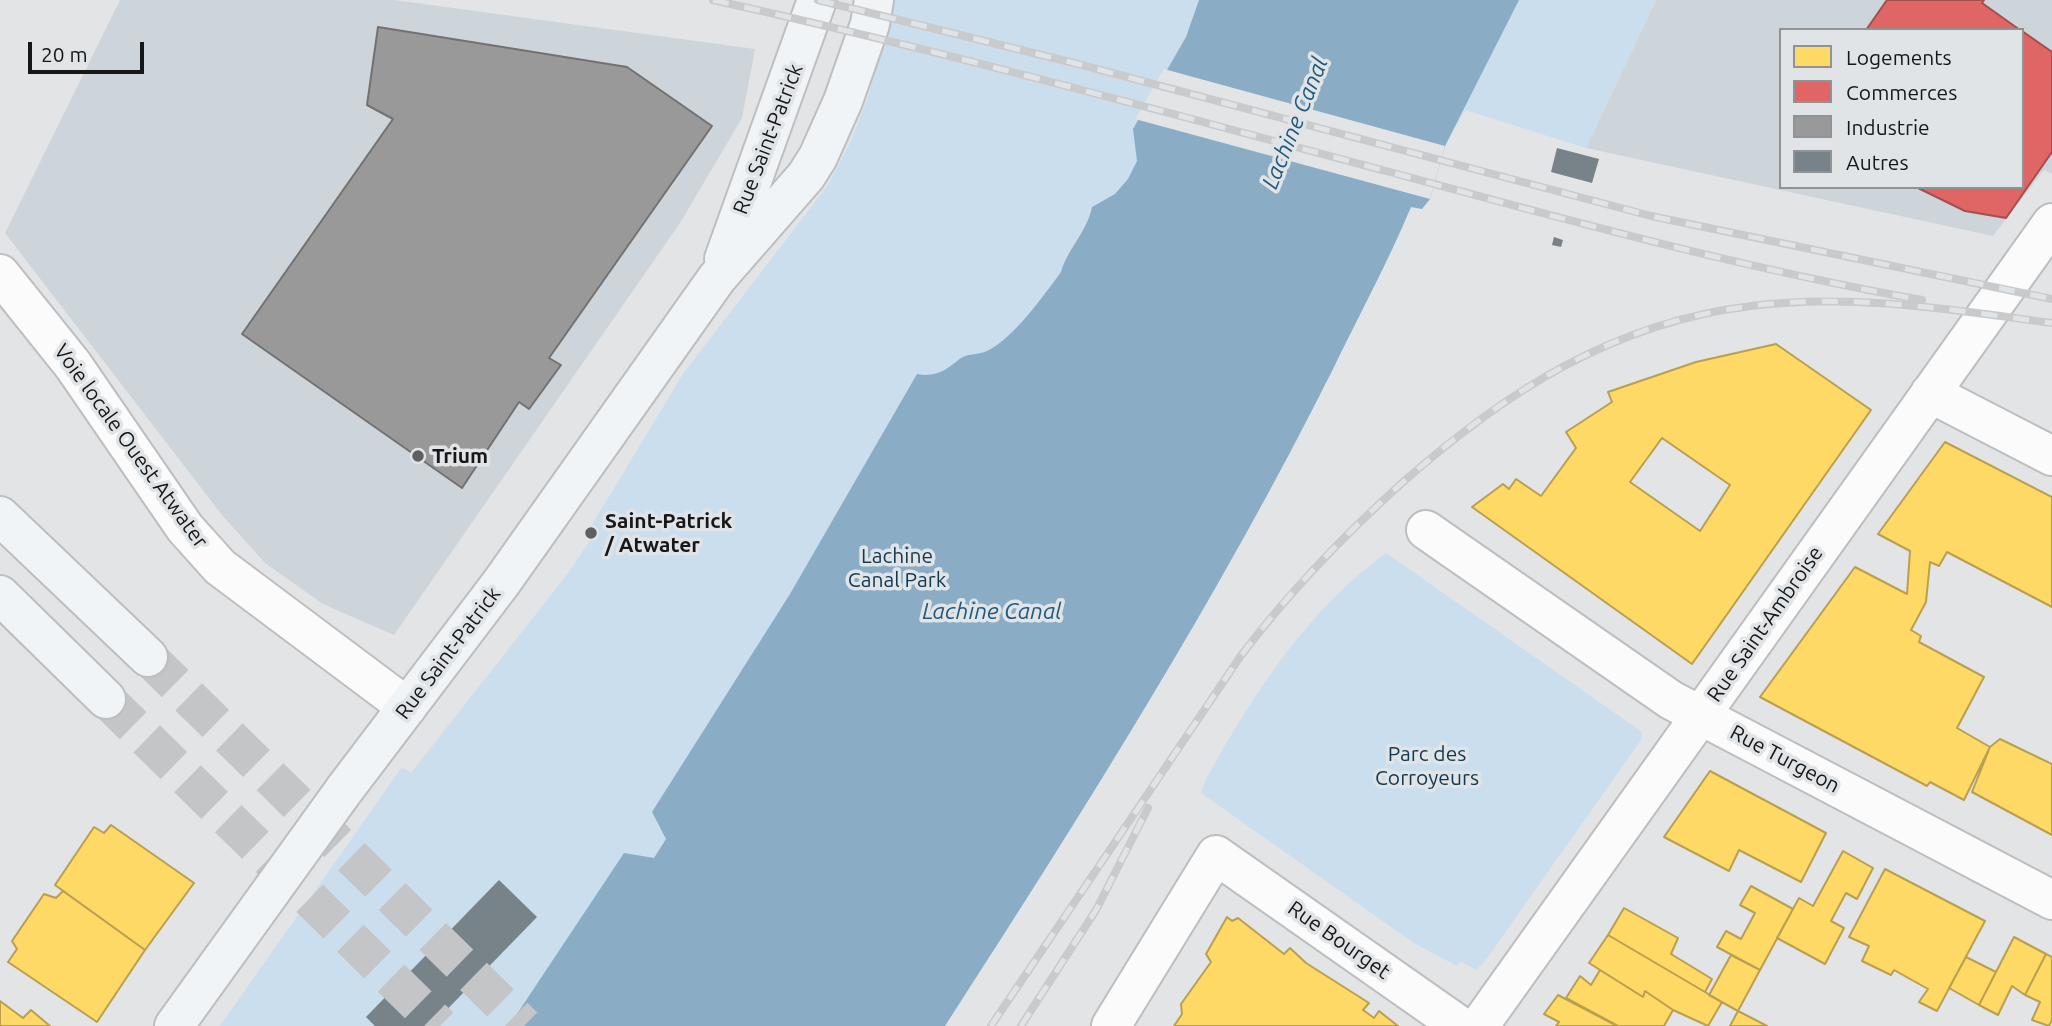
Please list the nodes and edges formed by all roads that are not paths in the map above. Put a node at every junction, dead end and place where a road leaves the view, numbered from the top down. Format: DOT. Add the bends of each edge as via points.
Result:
graph roads {
  1 [pos="817,0"];
  2 [pos="874,0"];
  3 [pos="2052,223"];
  4 [pos="0,274"];
  5 [pos="717,278"];
  6 [pos="1930,393"];
  7 [pos="2052,456"];
  8 [pos="0,516"];
  9 [pos="1426,530"];
  10 [pos="0,595"];
  11 [pos="148,657"];
  12 [pos="106,699"];
  13 [pos="407,707"];
  14 [pos="1701,715"];
  15 [pos="2052,900"];
  16 [pos="174,1026"];
  17 [pos="1111,1026"];
  18 [pos="1460,1026"];
  19 [pos="1479,1026"];
  1 -- 5 [label="main road, Rue Saint-Patrick"];
  2 -- 5 [label="main road, Rue Saint-Patrick" via="859,58 818,157"];
  3 -- 6 [label="street, Rue Saint-Ambroise"];
  4 -- 13 [label="street, Voie locale Ouest Atwater" via="73,365 186,528 220,567"];
  5 -- 13 [label="main road, Rue Saint-Patrick" via="501,583"];
  6 -- 7 [label="street"];
  6 -- 14 [label="street, Rue Saint-Ambroise"];
  8 -- 11 [label="main road"];
  9 -- 14 [label="street, Rue Turgeon" via="1671,700"];
  10 -- 12 [label="main road"];
  13 -- 16 [label="main road, Rue Saint-Patrick"];
  14 -- 15 [label="street, Rue Turgeon"];
  14 -- 19 [label="street, Rue Saint-Ambroise"];
  17 -- 18 [label="street, Rue Bourget" via="1216,855"];
}
